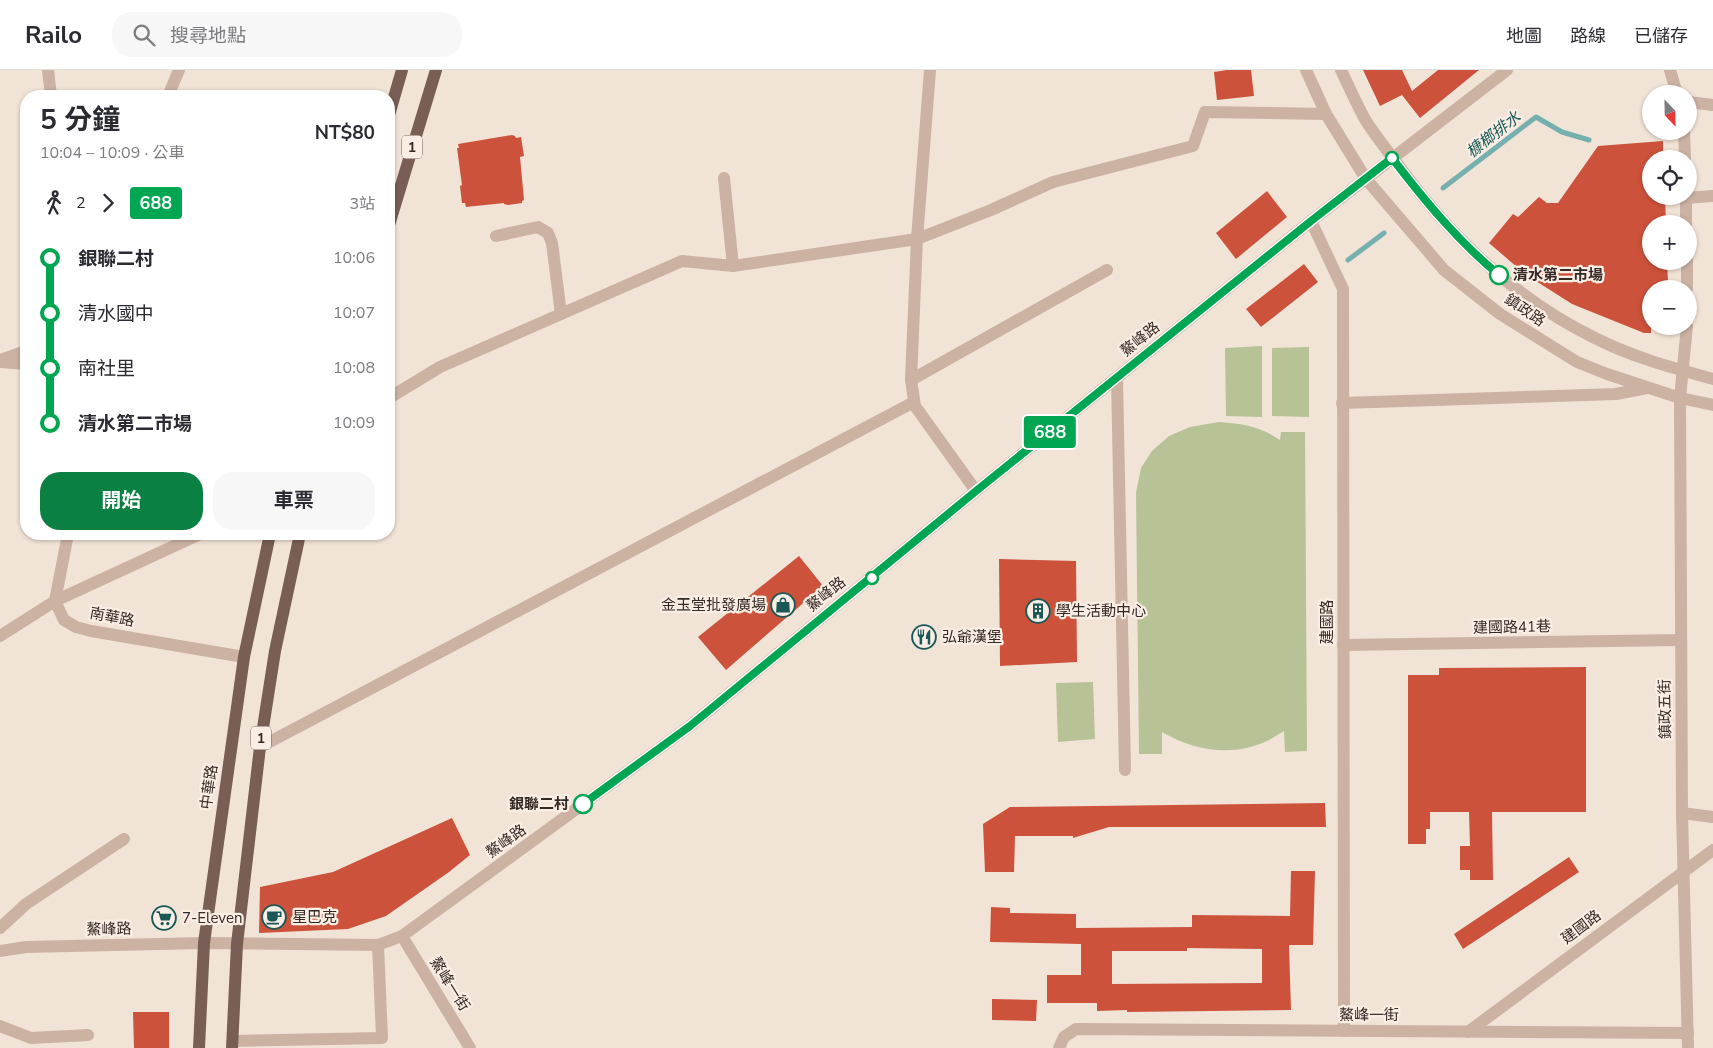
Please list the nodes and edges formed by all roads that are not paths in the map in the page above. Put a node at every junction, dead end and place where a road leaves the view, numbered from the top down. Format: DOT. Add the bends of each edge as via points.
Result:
graph roads {
  1 [pos="48,70"];
  2 [pos="179,70"];
  3 [pos="402,70"];
  4 [pos="436,70"];
  5 [pos="930,70"];
  6 [pos="1306,70"];
  7 [pos="1341,70"];
  8 [pos="1507,70"];
  9 [pos="1670,70"];
  10 [pos="1674,85"];
  11 [pos="50,90"];
  12 [pos="171,90"];
  13 [pos="395,94"];
  14 [pos="1698,104"];
  15 [pos="1713,106"];
  16 [pos="1326,114"];
  17 [pos="1392,158"];
  18 [pos="724,178"];
  19 [pos="1366,178"];
  20 [pos="1713,196"];
  21 [pos="1697,197"];
  22 [pos="395,204"];
  23 [pos="1311,221"];
  24 [pos="496,236"];
  25 [pos="917,238"];
  26 [pos="733,266"];
  27 [pos="1107,270"];
  28 [pos="561,314"];
  29 [pos="1686,335"];
  30 [pos="20,353"];
  31 [pos="0,361"];
  32 [pos="20,363"];
  33 [pos="1683,371"];
  34 [pos="1117,379"];
  35 [pos="1713,379"];
  36 [pos="911,380"];
  37 [pos="1648,388"];
  38 [pos="395,394"];
  39 [pos="1680,398"];
  40 [pos="914,402"];
  41 [pos="1342,403"];
  42 [pos="1713,404"];
  43 [pos="976,491"];
  44 [pos="67,540"];
  45 [pos="187,540"];
  46 [pos="269,540"];
  47 [pos="299,540"];
  48 [pos="54,601"];
  49 [pos="1,634"];
  50 [pos="1680,640"];
  51 [pos="1343,645"];
  52 [pos="244,657"];
  53 [pos="260,747"];
  54 [pos="1125,770"];
  55 [pos="1682,813"];
  56 [pos="1713,817"];
  57 [pos="124,839"];
  58 [pos="1713,850"];
  59 [pos="1684,871"];
  60 [pos="0,928"];
  61 [pos="402,936"];
  62 [pos="204,943"];
  63 [pos="237,944"];
  64 [pos="378,945"];
  65 [pos="0,951"];
  66 [pos="0,1026"];
  67 [pos="1344,1031"];
  68 [pos="1468,1032"];
  69 [pos="1688,1033"];
  70 [pos="88,1035"];
  71 [pos="232,1044"];
  72 [pos="199,1048"];
  73 [pos="470,1048"];
  74 [pos="1059,1048"];
  75 [pos="1688,1048"];
  1 -- 11 [label="street"];
  2 -- 12 [label="street"];
  3 -- 13 [label="main road"];
  4 -- 22 [label="main road, 1"];
  5 -- 25 [label="street"];
  6 -- 16 [label="street, 鎮政路"];
  7 -- 17 [label="street, 鎮政路" via="1366,120"];
  8 -- 17 [label="street, 鰲峰路"];
  9 -- 10 [label="street"];
  14 -- 15 [label="street"];
  16 -- 19 [label="street, 鎮政路"];
  16 -- 25 [label="street" via="1205,112 1192,146 1054,182"];
  17 -- 19 [label="street, 鰲峰路"];
  17 -- 33 [label="street, 鎮政路" via="1454,234 1523,294 1595,339"];
  18 -- 26 [label="street"];
  19 -- 23 [label="street, 鰲峰路"];
  19 -- 37 [label="street, 鎮政路" via="1444,270 1500,314 1577,362"];
  20 -- 21 [label="street"];
  23 -- 34 [label="street, 鰲峰路"];
  23 -- 41 [label="street, 建國路" via="1343,289"];
  24 -- 28 [label="street" via="538,227 548,233"];
  25 -- 26 [label="street"];
  25 -- 36 [label="street"];
  26 -- 28 [label="street" via="682,261"];
  27 -- 36 [label="street"];
  28 -- 38 [label="street" via="440,367"];
  29 -- 33 [label="street, 鎮政五街"];
  30 -- 31 [label="street"];
  31 -- 32 [label="street"];
  33 -- 35 [label="street, 鎮政路"];
  33 -- 39 [label="street, 鎮政五街"];
  34 -- 43 [label="street, 鰲峰路"];
  34 -- 54 [label="street"];
  36 -- 40 [label="street"];
  37 -- 39 [label="street, 鎮政路"];
  37 -- 41 [label="street" via="1616,394"];
  39 -- 42 [label="street, 鎮政路"];
  39 -- 50 [label="street, 鎮政五街"];
  40 -- 43 [label="street" via="928,427"];
  40 -- 53 [label="street"];
  41 -- 51 [label="street, 建國路"];
  43 -- 61 [label="street, 鰲峰路" via="690,726"];
  44 -- 48 [label="street"];
  45 -- 48 [label="street"];
  46 -- 52 [label="main road, 中華路 / 1"];
  47 -- 53 [label="main road, 1" via="275,652"];
  48 -- 49 [label="street"];
  48 -- 52 [label="street, 南華路" via="64,620 76,627"];
  50 -- 51 [label="street, 建國路41巷"];
  50 -- 55 [label="street, 鎮政五街"];
  51 -- 67 [label="street, 建國路"];
  52 -- 62 [label="main road, 中華路 / 1"];
  53 -- 63 [label="main road, 1"];
  55 -- 56 [label="street"];
  55 -- 59 [label="street, 鎮政五街"];
  57 -- 60 [label="street" via="26,904"];
  58 -- 59 [label="street, 建國路"];
  59 -- 68 [label="street, 建國路"];
  59 -- 69 [label="street, 鎮政五街"];
  61 -- 64 [label="street, 鰲峰路"];
  61 -- 73 [label="street, 鰲峰一街"];
  62 -- 63 [label="street, 鰲峰路"];
  62 -- 65 [label="street, 鰲峰路" via="26,947"];
  62 -- 72 [label="main road, 中華路 / 1"];
  63 -- 64 [label="street, 鰲峰路"];
  63 -- 71 [label="main road, 1"];
  64 -- 71 [label="street" via="382,1038"];
  66 -- 70 [label="street" via="31,1038"];
  67 -- 68 [label="street, 鰲峰一街"];
  67 -- 74 [label="street, 鰲峰一街" via="1076,1028 1064,1037"];
  68 -- 69 [label="street, 鰲峰一街"];
  69 -- 75 [label="street, 鎮政五街"];
}
